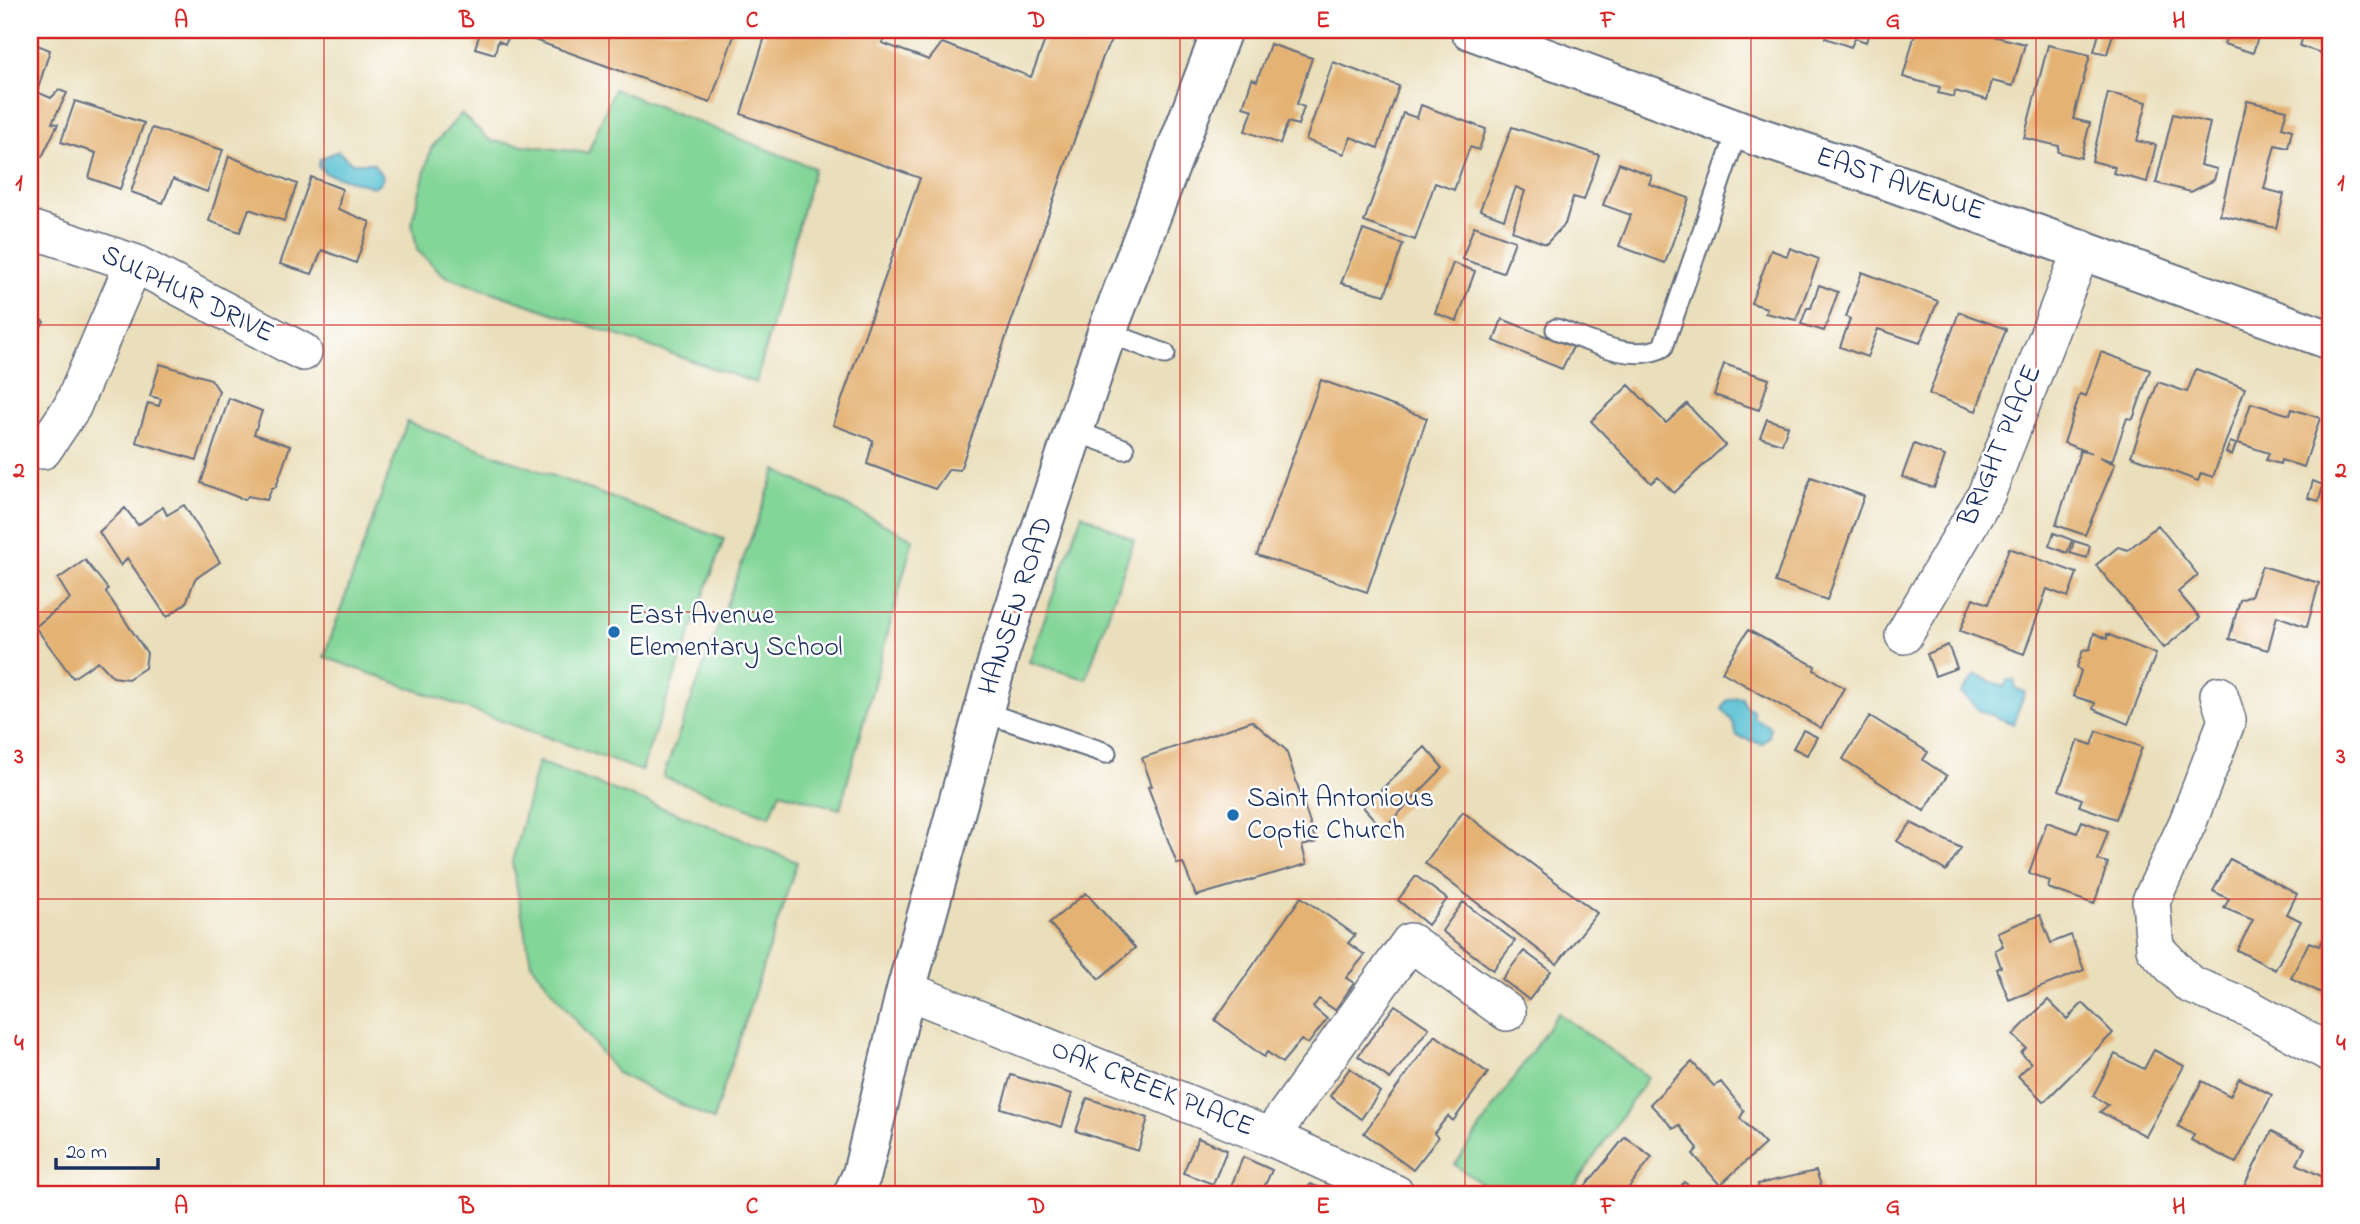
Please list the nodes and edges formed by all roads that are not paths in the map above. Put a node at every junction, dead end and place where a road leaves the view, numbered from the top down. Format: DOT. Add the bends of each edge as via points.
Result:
graph roads {
  1 [pos="1222,30"];
  2 [pos="1470,30"];
  3 [pos="1738,129"];
  4 [pos="30,229"];
  5 [pos="2082,250"];
  6 [pos="134,263"];
  7 [pos="1556,329"];
  8 [pos="1107,332"];
  9 [pos="2330,341"];
  10 [pos="303,352"];
  11 [pos="1165,354"];
  12 [pos="1074,431"];
  13 [pos="1124,449"];
  14 [pos="43,450"];
  15 [pos="1904,635"];
  16 [pos="2219,695"];
  17 [pos="983,712"];
  18 [pos="1106,753"];
  19 [pos="906,990"];
  20 [pos="1507,1012"];
  21 [pos="2330,1053"];
  22 [pos="1270,1137"];
  23 [pos="853,1194"];
  24 [pos="1396,1194"];
  1 -- 8 [label="street, HANSEN ROAD"];
  2 -- 3 [label="street, EAST AVENUE"];
  3 -- 5 [label="street, EAST AVENUE"];
  3 -- 7 [label="lane" via="1663,346 1645,353 1612,348"];
  4 -- 6 [label="street, SULPHUR DRIVE"];
  5 -- 9 [label="street, EAST AVENUE"];
  5 -- 15 [label="street, BRIGHT PLACE" via="1986,495"];
  6 -- 10 [label="street, SULPHUR DRIVE"];
  6 -- 14 [label="street" via="72,407"];
  8 -- 11 [label="lane"];
  8 -- 12 [label="street, HANSEN ROAD"];
  12 -- 13 [label="lane"];
  12 -- 17 [label="street, HANSEN ROAD"];
  16 -- 21 [label="street" via="2227,720 2188,822 2151,901 2155,948 2189,984 2248,1008"];
  17 -- 18 [label="lane"];
  17 -- 19 [label="street, HANSEN ROAD"];
  19 -- 22 [label="street, OAK CREEK PLACE"];
  19 -- 23 [label="street, HANSEN ROAD" via="862,1174"];
  20 -- 22 [label="street" via="1410,942"];
  22 -- 24 [label="street, OAK CREEK PLACE"];
}
